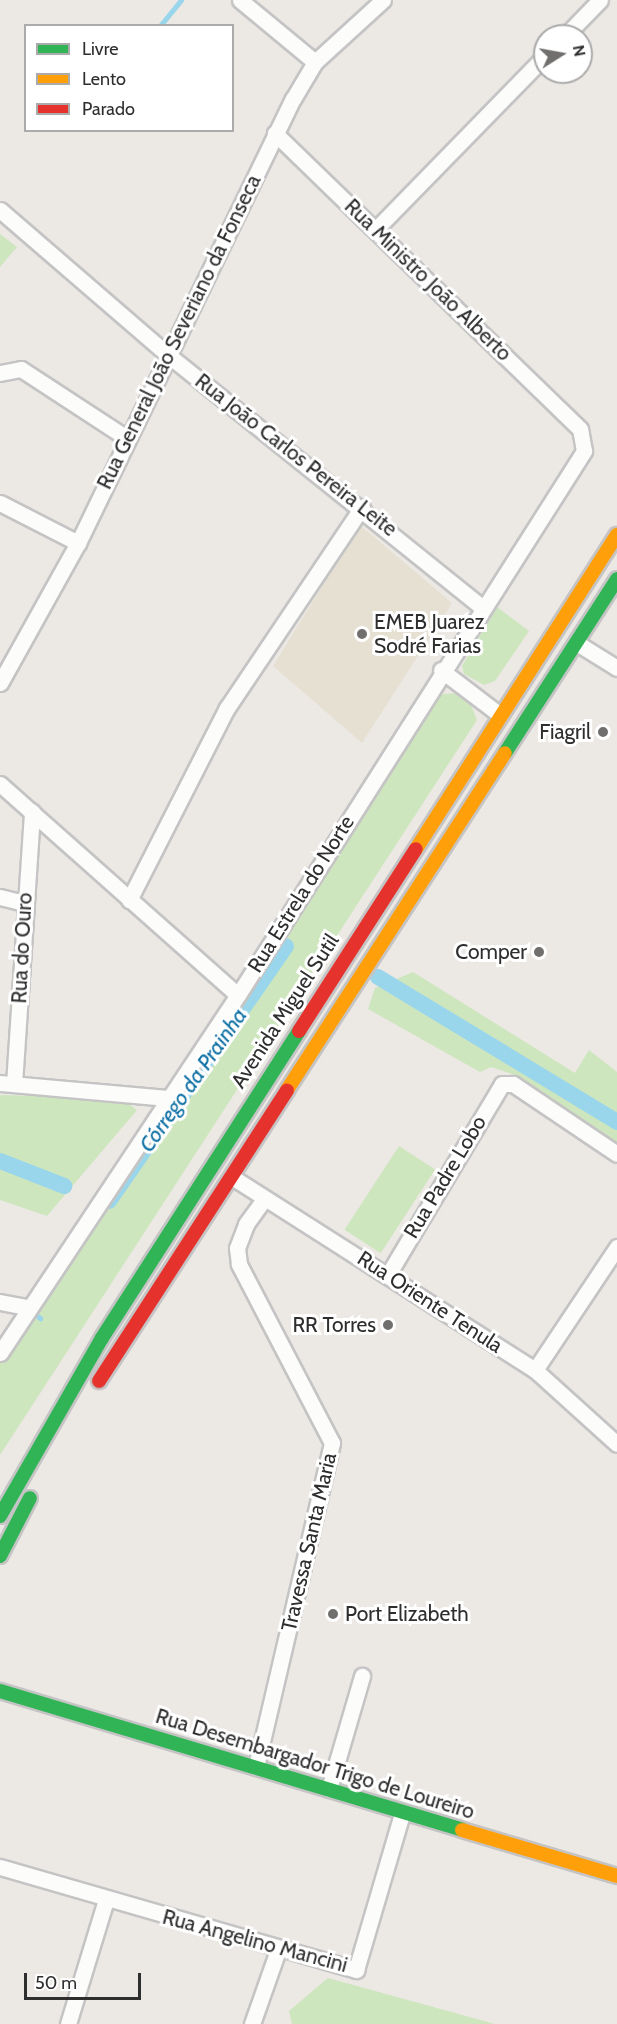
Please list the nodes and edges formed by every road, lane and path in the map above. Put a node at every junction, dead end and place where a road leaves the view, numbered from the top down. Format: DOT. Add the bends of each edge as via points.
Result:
graph roads {
  1 [pos="240,0"];
  2 [pos="383,0"];
  3 [pos="600,0"];
  4 [pos="577,24"];
  5 [pos="315,62"];
  6 [pos="533,68"];
  7 [pos="276,133"];
  8 [pos="0,210"];
  9 [pos="376,228"];
  10 [pos="167,354"];
  11 [pos="0,374"];
  12 [pos="580,429"];
  13 [pos="128,439"];
  14 [pos="0,503"];
  15 [pos="362,507"];
  16 [pos="617,535"];
  17 [pos="78,543"];
  18 [pos="617,579"];
  19 [pos="482,607"];
  20 [pos="577,643"];
  21 [pos="617,668"];
  22 [pos="441,670"];
  23 [pos="0,683"];
  24 [pos="500,715"];
  25 [pos="0,784"];
  26 [pos="32,812"];
  27 [pos="0,897"];
  28 [pos="129,900"];
  29 [pos="24,903"];
  30 [pos="238,995"];
  31 [pos="7,1083"];
  32 [pos="168,1098"];
  33 [pos="617,1154"];
  34 [pos="232,1177"];
  35 [pos="264,1199"];
  36 [pos="617,1247"];
  37 [pos="388,1273"];
  38 [pos="0,1302"];
  39 [pos="26,1307"];
  40 [pos="0,1353"];
  41 [pos="535,1370"];
  42 [pos="88,1398"];
  43 [pos="617,1444"];
  44 [pos="35,1488"];
  45 [pos="0,1516"];
  46 [pos="0,1556"];
  47 [pos="362,1676"];
  48 [pos="0,1691"];
  49 [pos="256,1767"];
  50 [pos="329,1789"];
  51 [pos="402,1814"];
  52 [pos="0,1867"];
  53 [pos="617,1876"];
  54 [pos="106,1900"];
  55 [pos="278,1950"];
  56 [pos="68,2024"];
  57 [pos="252,2024"];
  1 -- 5 [label="street"];
  2 -- 5 [label="street, Rua General João Severiano da Fonseca"];
  3 -- 4 [label="street"];
  5 -- 7 [label="street, Rua General João Severiano da Fonseca"];
  6 -- 9 [label="street"];
  7 -- 9 [label="street, Rua Ministro João Alberto"];
  7 -- 10 [label="street, Rua General João Severiano da Fonseca"];
  8 -- 10 [label="street, Rua João Carlos Pereira Leite"];
  9 -- 12 [label="street, Rua Ministro João Alberto"];
  10 -- 13 [label="street, Rua General João Severiano da Fonseca"];
  10 -- 15 [label="street, Rua João Carlos Pereira Leite"];
  11 -- 13 [label="street" via="21,369"];
  12 -- 19 [label="street, Rua Estrela do Norte" via="585,440 581,458"];
  13 -- 17 [label="street, Rua General João Severiano da Fonseca"];
  14 -- 17 [label="street"];
  15 -- 19 [label="street, Rua João Carlos Pereira Leite"];
  15 -- 28 [label="street" via="227,708"];
  16 -- 24 [label="main road, Avenida Miguel Sutil"];
  17 -- 23 [label="street, Rua General João Severiano da Fonseca"];
  18 -- 20 [label="main road"];
  19 -- 22 [label="street, Rua Estrela do Norte"];
  20 -- 21 [label="street"];
  20 -- 34 [label="main road"];
  22 -- 24 [label="street"];
  22 -- 30 [label="street, Rua Estrela do Norte"];
  24 -- 45 [label="main road, Avenida Miguel Sutil" via="102,1338"];
  25 -- 26 [label="street"];
  26 -- 28 [label="street"];
  26 -- 29 [label="street, Rua do Ouro"];
  27 -- 29 [label="street"];
  28 -- 30 [label="street"];
  29 -- 31 [label="street, Rua do Ouro"];
  30 -- 32 [label="street, Rua Estrela do Norte"];
  31 -- 32 [label="street"];
  32 -- 39 [label="street, Rua Estrela do Norte"];
  33 -- 37 [label="street, Rua Padre Lobo" via="504,1083"];
  34 -- 35 [label="street, Rua Oriente Tenula"];
  34 -- 42 [label="main road"];
  35 -- 37 [label="street, Rua Oriente Tenula"];
  35 -- 49 [label="street, Travessa Santa Maria" via="246,1224 237,1248 239,1264 332,1443"];
  36 -- 41 [label="street"];
  37 -- 41 [label="street, Rua Oriente Tenula"];
  38 -- 39 [label="street"];
  39 -- 40 [label="street, Rua Estrela do Norte"];
  41 -- 43 [label="street, Rua Oriente Tenula"];
  44 -- 46 [label="main road"];
  47 -- 50 [label="street"];
  48 -- 49 [label="main road, Rua Desembargador Trigo de Loureiro"];
  49 -- 50 [label="main road, Rua Desembargador Trigo de Loureiro"];
  50 -- 51 [label="main road, Rua Desembargador Trigo de Loureiro"];
  51 -- 53 [label="main road, Rua Desembargador Trigo de Loureiro"];
  51 -- 55 [label="street, Rua Angelino Mancini" via="356,1970"];
  52 -- 54 [label="street, Rua Angelino Mancini"];
  54 -- 55 [label="street, Rua Angelino Mancini"];
  54 -- 56 [label="street"];
  55 -- 57 [label="street"];
}
